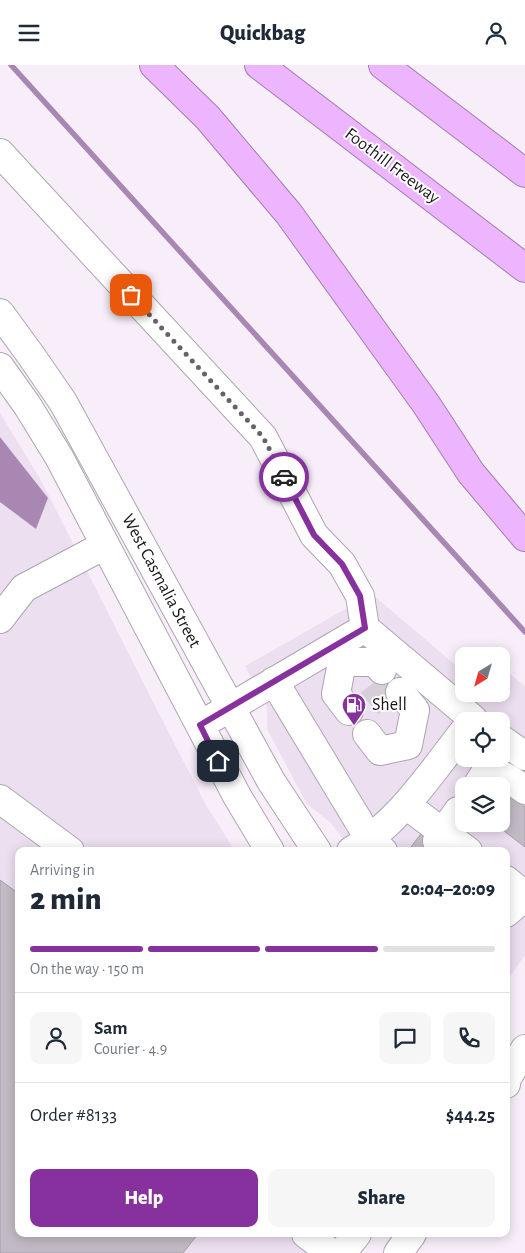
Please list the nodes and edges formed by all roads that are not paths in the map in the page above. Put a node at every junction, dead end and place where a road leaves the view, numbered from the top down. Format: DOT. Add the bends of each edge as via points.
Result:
graph roads {
  1 [pos="154,65"];
  2 [pos="259,65"];
  3 [pos="383,65"];
  4 [pos="0,153"];
  5 [pos="525,173"];
  6 [pos="525,268"];
  7 [pos="0,313"];
  8 [pos="0,367"];
  9 [pos="525,537"];
  10 [pos="105,545"];
  11 [pos="0,619"];
  12 [pos="365,628"];
  13 [pos="342,661"];
  14 [pos="274,681"];
  15 [pos="230,708"];
  16 [pos="459,712"];
  17 [pos="384,713"];
  18 [pos="200,725"];
  19 [pos="455,743"];
  20 [pos="510,745"];
  21 [pos="525,756"];
  22 [pos="434,769"];
  23 [pos="483,777"];
  24 [pos="507,777"];
  25 [pos="510,779"];
  26 [pos="525,790"];
  27 [pos="0,799"];
  28 [pos="406,805"];
  29 [pos="65,847"];
  30 [pos="268,847"];
  31 [pos="314,847"];
  32 [pos="367,847"];
  33 [pos="369,847"];
  34 [pos="464,847"];
  35 [pos="510,883"];
  36 [pos="525,896"];
  37 [pos="510,909"];
  38 [pos="525,1049"];
  39 [pos="510,1071"];
  40 [pos="510,1080"];
  41 [pos="525,1090"];
  42 [pos="310,1237"];
  43 [pos="355,1237"];
  44 [pos="410,1237"];
  45 [pos="331,1253"];
  46 [pos="342,1253"];
  47 [pos="398,1253"];
  1 -- 9 [label="highway" via="208,118 289,214 426,404 471,473"];
  2 -- 6 [label="highway, Foothill Freeway"];
  3 -- 5 [label="highway"];
  4 -- 12 [label="street" via="263,437 314,535 342,564 360,596"];
  7 -- 15 [label="street, West Casmalia Street" via="63,402"];
  8 -- 10 [label="street, West Casmalia Street" via="58,457"];
  10 -- 11 [label="street" via="24,588"];
  10 -- 18 [label="street, West Casmalia Street"];
  12 -- 13 [label="street"];
  12 -- 16 [label="street"];
  13 -- 13 [label="street" via="336,694 366,691 375,662"];
  13 -- 14 [label="street"];
  14 -- 15 [label="street"];
  14 -- 32 [label="street"];
  15 -- 18 [label="street"];
  15 -- 31 [label="street, West Casmalia Street" via="271,781"];
  17 -- 22 [label="street"];
  18 -- 30 [label="street, West Casmalia Street"];
  19 -- 22 [label="street"];
  20 -- 21 [label="street"];
  22 -- 28 [label="street"];
  23 -- 24 [label="street" via="495,771"];
  25 -- 26 [label="street"];
  27 -- 29 [label="street"];
  28 -- 33 [label="street"];
  28 -- 34 [label="street" via="446,828"];
  35 -- 36 [label="street"];
  36 -- 37 [label="street"];
  38 -- 39 [label="street"];
  40 -- 41 [label="street"];
  42 -- 45 [label="street"];
  43 -- 46 [label="street"];
  44 -- 47 [label="street"];
}
